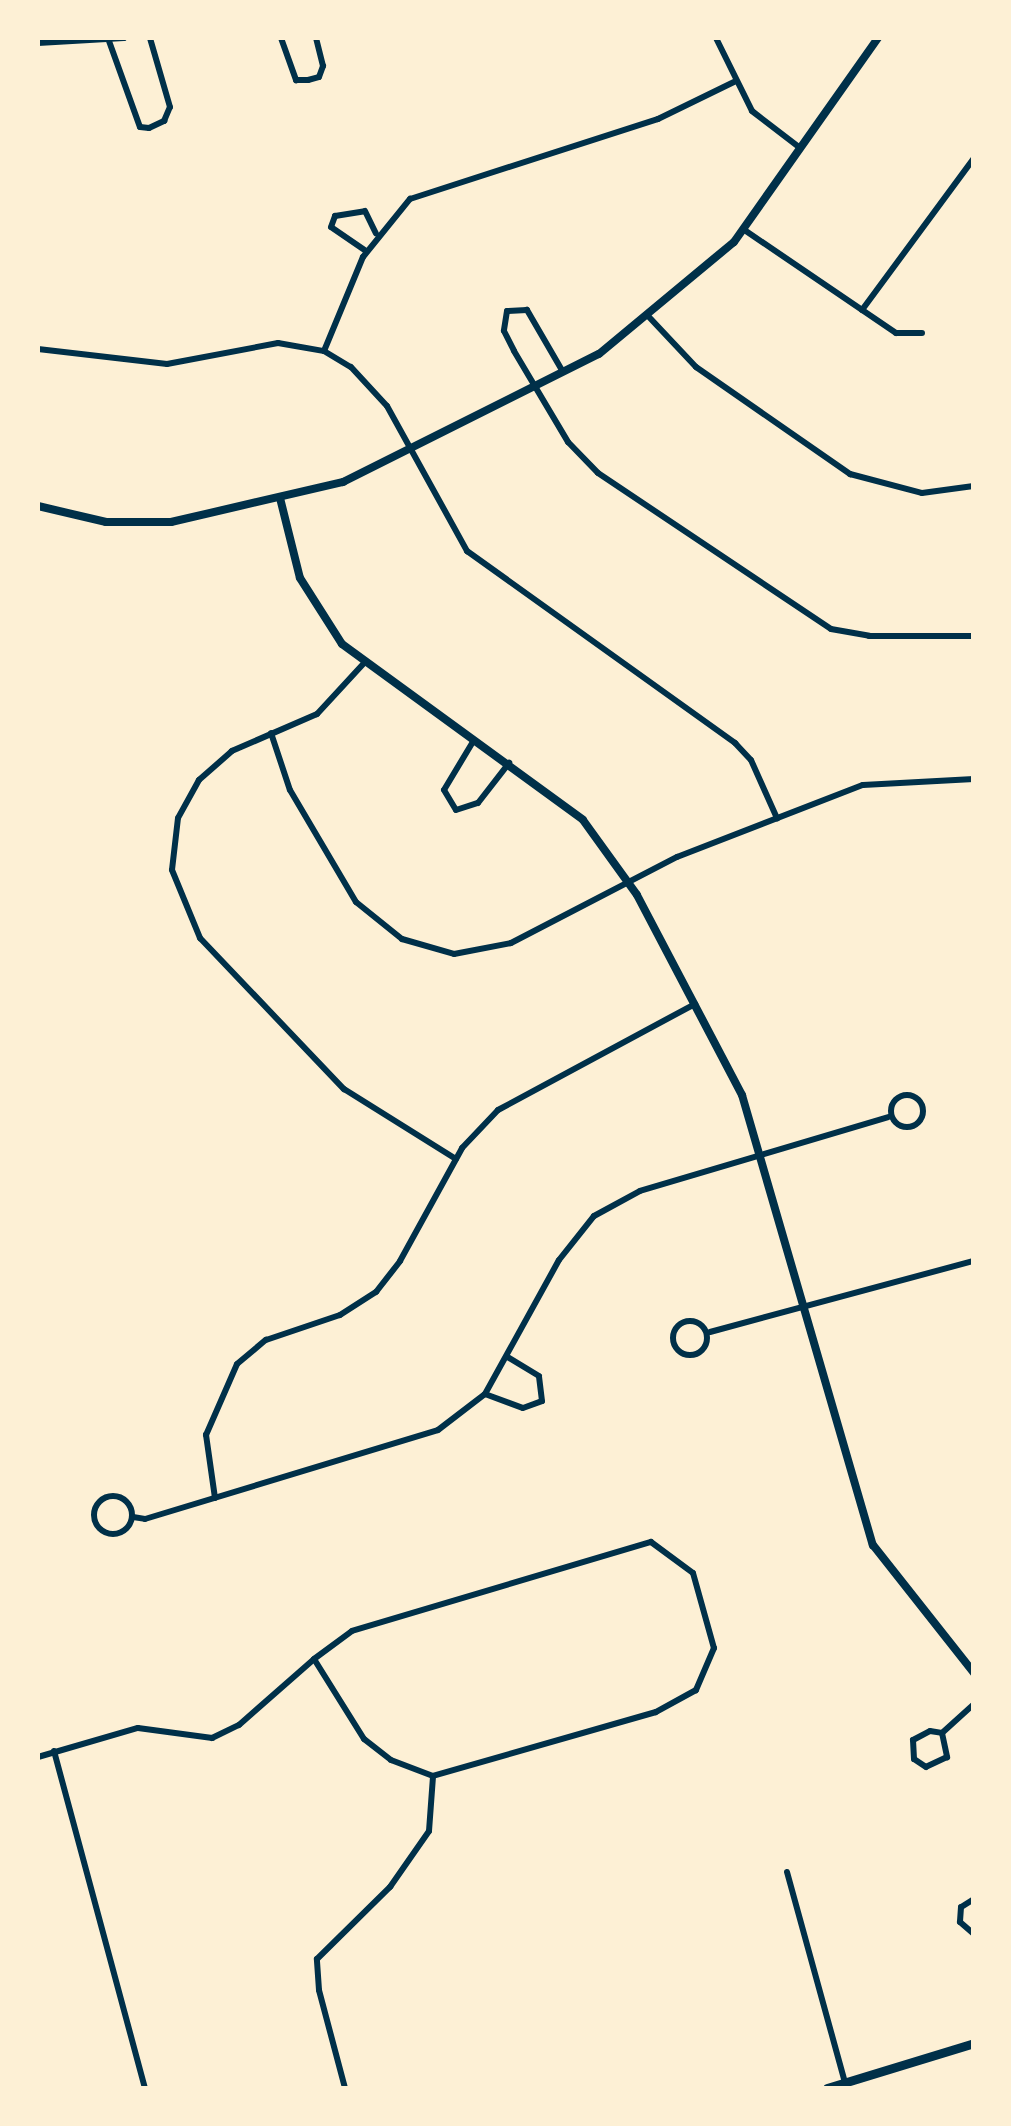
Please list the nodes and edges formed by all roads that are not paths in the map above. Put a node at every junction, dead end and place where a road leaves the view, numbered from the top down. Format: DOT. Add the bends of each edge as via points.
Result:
graph roads {
  1 [pos="124,38"];
  2 [pos="150,38"];
  3 [pos="281,38"];
  4 [pos="316,38"];
  5 [pos="716,38"];
  6 [pos="878,38"];
  7 [pos="109,41"];
  8 [pos="38,43"];
  9 [pos="734,82"];
  10 [pos="800,148"];
  11 [pos="974,158"];
  12 [pos="743,229"];
  13 [pos="376,234"];
  14 [pos="366,251"];
  15 [pos="862,310"];
  16 [pos="649,316"];
  17 [pos="922,333"];
  18 [pos="38,349"];
  19 [pos="324,351"];
  20 [pos="564,373"];
  21 [pos="538,386"];
  22 [pos="411,452"];
  23 [pos="974,486"];
  24 [pos="280,498"];
  25 [pos="38,506"];
  26 [pos="974,636"];
  27 [pos="366,662"];
  28 [pos="271,734"];
  29 [pos="474,739"];
  30 [pos="509,763"];
  31 [pos="974,779"];
  32 [pos="777,818"];
  33 [pos="629,882"];
  34 [pos="695,1004"];
  35 [pos="888,1117"];
  36 [pos="761,1156"];
  37 [pos="456,1159"];
  38 [pos="974,1260"];
  39 [pos="803,1305"];
  40 [pos="710,1332"];
  41 [pos="506,1357"];
  42 [pos="486,1394"];
  43 [pos="215,1498"];
  44 [pos="132,1517"];
  45 [pos="314,1659"];
  46 [pos="974,1673"];
  47 [pos="974,1704"];
  48 [pos="942,1733"];
  49 [pos="54,1752"];
  50 [pos="38,1756"];
  51 [pos="433,1776"];
  52 [pos="787,1872"];
  53 [pos="974,1899"];
  54 [pos="974,1934"];
  55 [pos="974,2043"];
  56 [pos="845,2083"];
  57 [pos="145,2088"];
  58 [pos="345,2088"];
  59 [pos="826,2088"];
  1 -- 7 [label="street"];
  2 -- 7 [label="street" via="170,108 164,121 149,128 140,127"];
  3 -- 4 [label="street" via="296,80 320,77"];
  5 -- 9 [label="street"];
  6 -- 10 [label="street"];
  7 -- 8 [label="street"];
  9 -- 10 [label="street" via="752,111"];
  9 -- 13 [label="street" via="658,119 436,185 410,198"];
  10 -- 12 [label="street"];
  11 -- 15 [label="street"];
  12 -- 15 [label="street"];
  12 -- 16 [label="street"];
  13 -- 14 [label="street"];
  13 -- 14 [label="street" via="366,210 334,216 331,227"];
  14 -- 19 [label="street"];
  15 -- 17 [label="street" via="896,333"];
  16 -- 20 [label="street"];
  16 -- 23 [label="street" via="696,367 850,474 922,493"];
  18 -- 19 [label="street" via="166,364 254,344"];
  19 -- 22 [label="street" via="370,382"];
  20 -- 21 [label="street"];
  20 -- 21 [label="street" via="527,310 506,311 504,331"];
  21 -- 22 [label="street"];
  21 -- 26 [label="street" via="568,442 598,474 808,618 870,636"];
  22 -- 24 [label="street" via="342,482"];
  22 -- 32 [label="street" via="468,551 735,742"];
  24 -- 25 [label="street" via="137,524"];
  24 -- 27 [label="street" via="312,606"];
  27 -- 28 [label="street" via="318,714"];
  27 -- 29 [label="street"];
  28 -- 33 [label="street" via="290,790 335,876 378,924 433,952 480,953"];
  28 -- 37 [label="street" via="214,764 184,806 172,870 187,918 344,1088"];
  29 -- 30 [label="street"];
  29 -- 30 [label="street" via="444,790 456,810 478,803"];
  30 -- 33 [label="street" via="584,820"];
  31 -- 32 [label="street" via="880,781"];
  32 -- 33 [label="street"];
  33 -- 34 [label="street"];
  34 -- 36 [label="street" via="742,1095"];
  34 -- 37 [label="street" via="498,1110"];
  35 -- 35 [label="street" via="904,1094 922,1104 924,1118 914,1126"];
  35 -- 36 [label="street"];
  36 -- 39 [label="street"];
  36 -- 41 [label="street" via="640,1191 594,1216 559,1260"];
  37 -- 43 [label="street" via="376,1292 340,1314 266,1340 237,1364 212,1407 206,1435"];
  38 -- 39 [label="street"];
  39 -- 40 [label="street"];
  39 -- 46 [label="street" via="872,1545"];
  40 -- 40 [label="street" via="684,1322 672,1341 678,1352 698,1352"];
  41 -- 42 [label="street"];
  41 -- 42 [label="street" via="539,1376 542,1401 523,1408"];
  42 -- 43 [label="street" via="438,1430"];
  43 -- 44 [label="street"];
  44 -- 44 [label="street" via="129,1504 112,1496 94,1513 100,1530 111,1534 128,1528"];
  45 -- 49 [label="street" via="239,1725 212,1738 138,1728"];
  45 -- 51 [label="street" via="364,1739 391,1760"];
  45 -- 51 [label="street" via="352,1632 651,1542 693,1573 714,1648 696,1690 656,1712"];
  47 -- 48 [label="street"];
  48 -- 48 [label="street" via="914,1740 914,1759 926,1767 940,1764 947,1756"];
  49 -- 50 [label="street"];
  49 -- 57 [label="street"];
  51 -- 58 [label="street" via="429,1831 390,1887 317,1959"];
  52 -- 56 [label="street"];
  53 -- 54 [label="street" via="962,1907 960,1922"];
  55 -- 56 [label="main road"];
  56 -- 59 [label="main road"];
}
